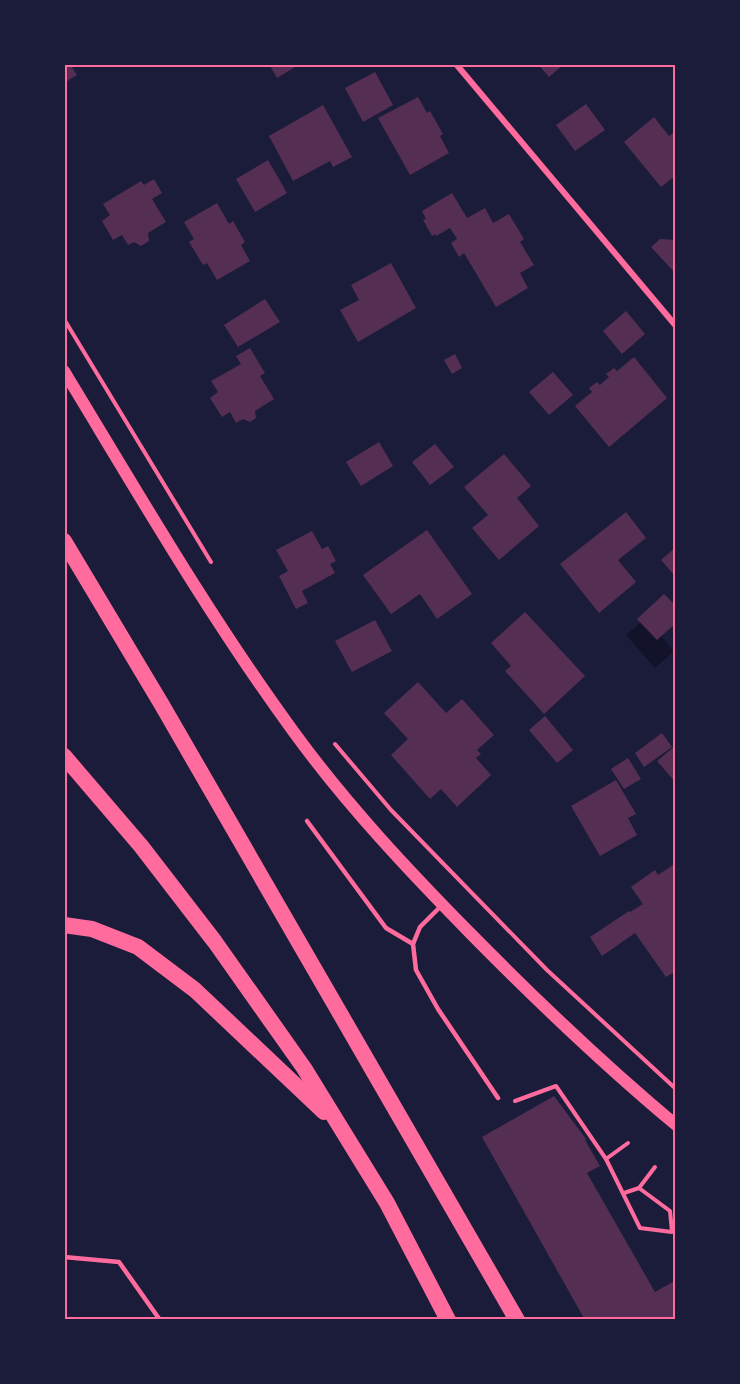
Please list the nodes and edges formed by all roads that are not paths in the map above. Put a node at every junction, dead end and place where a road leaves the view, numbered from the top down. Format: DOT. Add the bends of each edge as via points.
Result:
graph roads {
  1 [pos="456,64"];
  2 [pos="675,326"];
  3 [pos="64,371"];
  4 [pos="64,541"];
  5 [pos="64,756"];
  6 [pos="307,821"];
  7 [pos="442,905"];
  8 [pos="64,925"];
  9 [pos="413,944"];
  10 [pos="498,1098"];
  11 [pos="675,1125"];
  12 [pos="340,1128"];
  13 [pos="64,1257"];
  14 [pos="160,1320"];
  15 [pos="448,1320"];
  16 [pos="517,1320"];
  1 -- 2 [label="street"];
  3 -- 7 [label="main road" via="250,671 340,791"];
  4 -- 16 [label="highway"];
  5 -- 12 [label="highway" via="141,846 215,942 304,1068"];
  6 -- 9 [label="lane" via="386,928"];
  7 -- 9 [label="lane" via="420,927"];
  7 -- 11 [label="main road" via="510,974"];
  8 -- 12 [label="highway" via="92,929 138,947 195,990"];
  9 -- 10 [label="lane" via="416,970"];
  12 -- 15 [label="highway" via="387,1203"];
  13 -- 14 [label="lane" via="119,1262"];
}
